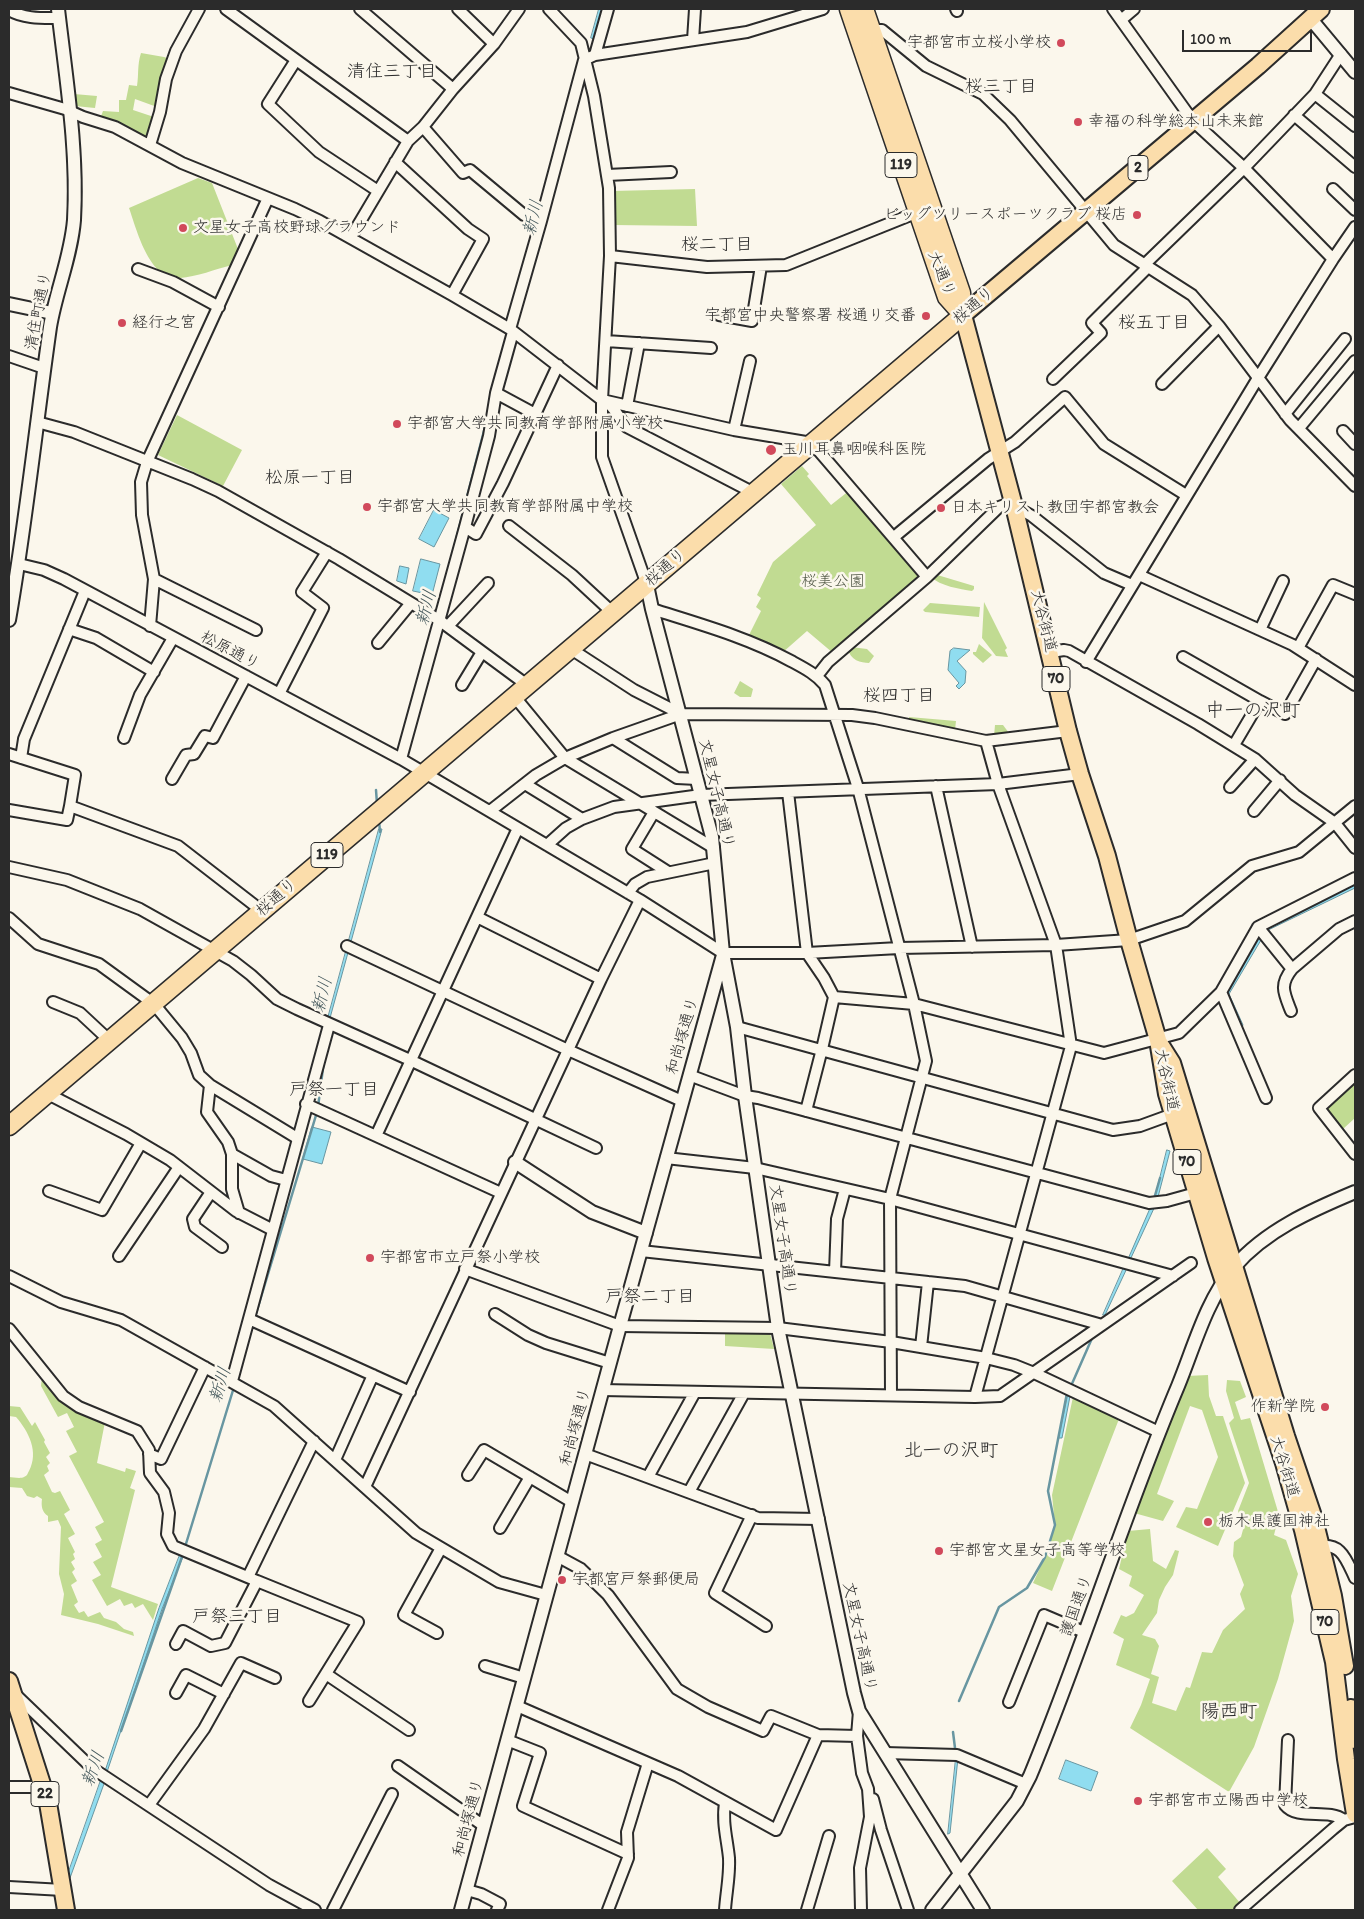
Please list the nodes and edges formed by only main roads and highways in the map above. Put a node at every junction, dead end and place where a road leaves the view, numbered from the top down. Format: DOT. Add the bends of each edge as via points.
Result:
graph roads {
  1 [pos="848,9"];
  2 [pos="864,9"];
  3 [pos="1311,12"];
  4 [pos="963,315"];
  5 [pos="1158,1040"];
  6 [pos="9,1126"];
  7 [pos="1315,1547"];
  8 [pos="11,1686"];
  9 [pos="1355,1740"];
  10 [pos="1352,1817"];
  11 [pos="66,1910"];
  1 -- 4 [label="highway, 大通り / 119" via="947,297"];
  2 -- 4 [label="highway, 大通り / 119" via="961,293"];
  3 -- 4 [label="main road, 桜通り / 2" via="1258,66"];
  4 -- 5 [label="main road, 大谷街道 / 70" via="1015,507 1068,730"];
  4 -- 6 [label="highway, 桜通り / 119"];
  5 -- 7 [label="main road, 大谷街道 / 70" via="1172,1114 1196,1193 1284,1463"];
  5 -- 7 [label="main road, 大谷街道 / 70" via="1172,1063 1286,1436 1312,1510"];
  7 -- 9 [label="main road, 大谷街道 / 70" via="1337,1616"];
  7 -- 10 [label="main road, 大谷街道 / 70" via="1334,1662"];
  8 -- 11 [label="main road, 22" via="48,1803"];
}
